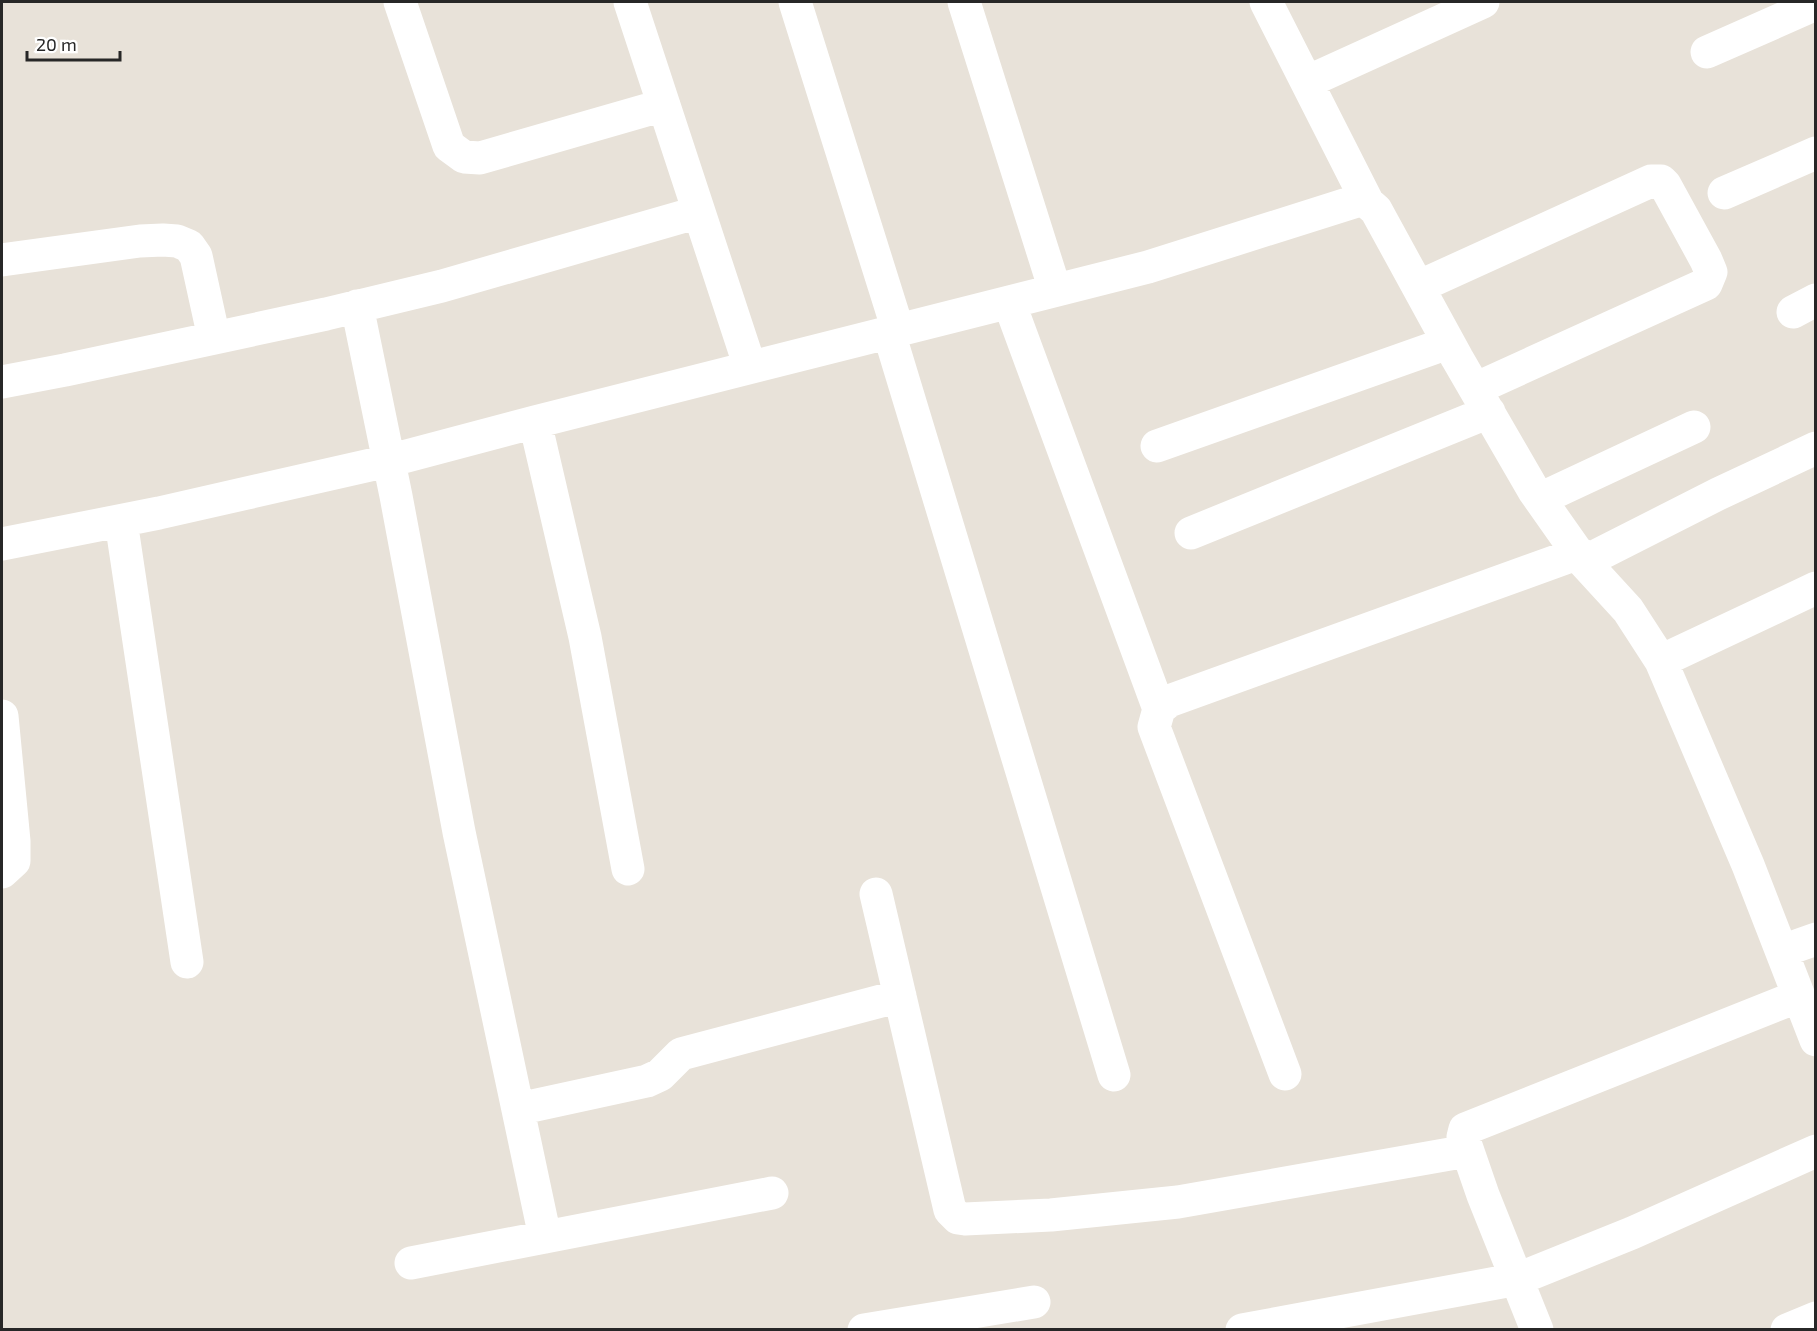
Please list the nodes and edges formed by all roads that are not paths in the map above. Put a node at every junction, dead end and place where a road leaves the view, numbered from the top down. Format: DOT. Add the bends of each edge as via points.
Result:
graph roads {
  1 [pos="400,2"];
  2 [pos="630,2"];
  3 [pos="795,2"];
  4 [pos="964,2"];
  5 [pos="1266,2"];
  6 [pos="1483,2"];
  7 [pos="1815,4"];
  8 [pos="1707,52"];
  9 [pos="1307,82"];
  10 [pos="664,105"];
  11 [pos="1815,153"];
  12 [pos="1724,193"];
  13 [pos="1368,203"];
  14 [pos="699,212"];
  15 [pos="2,260"];
  16 [pos="1418,286"];
  17 [pos="1054,290"];
  18 [pos="1009,302"];
  19 [pos="357,306"];
  20 [pos="893,331"];
  21 [pos="214,338"];
  22 [pos="1448,343"];
  23 [pos="750,367"];
  24 [pos="2,382"];
  25 [pos="1482,401"];
  26 [pos="535,422"];
  27 [pos="1694,427"];
  28 [pos="1157,446"];
  29 [pos="1815,448"];
  30 [pos="388,461"];
  31 [pos="1540,499"];
  32 [pos="121,521"];
  33 [pos="1191,533"];
  34 [pos="2,544"];
  35 [pos="1581,558"];
  36 [pos="1815,588"];
  37 [pos="1661,661"];
  38 [pos="1159,709"];
  39 [pos="2,716"];
  40 [pos="628,869"];
  41 [pos="2,872"];
  42 [pos="876,894"];
  43 [pos="1815,939"];
  44 [pos="1782,951"];
  45 [pos="187,962"];
  46 [pos="900,996"];
  47 [pos="1799,996"];
  48 [pos="1815,1040"];
  49 [pos="1285,1074"];
  50 [pos="1114,1075"];
  51 [pos="519,1109"];
  52 [pos="1467,1150"];
  53 [pos="1815,1151"];
  54 [pos="772,1193"];
  55 [pos="545,1237"];
  56 [pos="411,1263"];
  57 [pos="1518,1279"];
  58 [pos="1034,1302"];
  59 [pos="1815,1318"];
  60 [pos="864,1329"];
  61 [pos="1242,1329"];
  62 [pos="1537,1329"];
  63 [pos="1787,1329"];
  1 -- 10 [label="street" via="449,146 464,157 480,158"];
  2 -- 10 [label="street"];
  3 -- 20 [label="street"];
  4 -- 17 [label="street"];
  5 -- 9 [label="street"];
  6 -- 9 [label="street"];
  7 -- 8 [label="street"];
  9 -- 13 [label="street"];
  10 -- 14 [label="street"];
  11 -- 12 [label="street"];
  13 -- 16 [label="street" via="1376,210"];
  13 -- 17 [label="street" via="1360,200 1148,267"];
  14 -- 19 [label="street" via="442,286"];
  14 -- 23 [label="street"];
  15 -- 21 [label="street" via="140,241 177,241 189,246 196,256"];
  16 -- 22 [label="street"];
  16 -- 25 [label="street" via="1651,181 1665,185 1711,272 1706,284"];
  17 -- 18 [label="street"];
  18 -- 20 [label="street"];
  18 -- 38 [label="street"];
  19 -- 21 [label="street"];
  19 -- 30 [label="street"];
  20 -- 23 [label="street"];
  20 -- 50 [label="street"];
  21 -- 24 [label="street"];
  22 -- 25 [label="street"];
  22 -- 28 [label="street"];
  23 -- 26 [label="street"];
  25 -- 31 [label="street"];
  25 -- 33 [label="street"];
  26 -- 30 [label="street"];
  26 -- 40 [label="street" via="585,637"];
  27 -- 31 [label="street"];
  29 -- 35 [label="street"];
  30 -- 32 [label="street"];
  30 -- 51 [label="street" via="459,832"];
  31 -- 35 [label="street"];
  32 -- 34 [label="street"];
  32 -- 45 [label="street"];
  35 -- 37 [label="street" via="1628,610"];
  35 -- 38 [label="street" via="1169,701"];
  36 -- 37 [label="street"];
  37 -- 44 [label="street"];
  38 -- 49 [label="street" via="1154,728"];
  39 -- 41 [label="street" via="14,841 14,861"];
  42 -- 46 [label="street"];
  43 -- 44 [label="street"];
  44 -- 47 [label="street"];
  46 -- 51 [label="street" via="681,1054 660,1075 647,1081"];
  46 -- 52 [label="street" via="950,1210 958,1218 1051,1215 1178,1203"];
  47 -- 48 [label="street"];
  47 -- 52 [label="street" via="1465,1129"];
  51 -- 55 [label="street"];
  52 -- 57 [label="street"];
  53 -- 57 [label="street"];
  54 -- 55 [label="street"];
  55 -- 56 [label="street"];
  57 -- 61 [label="street"];
  57 -- 62 [label="street"];
  58 -- 60 [label="street"];
  59 -- 63 [label="street"];
}
